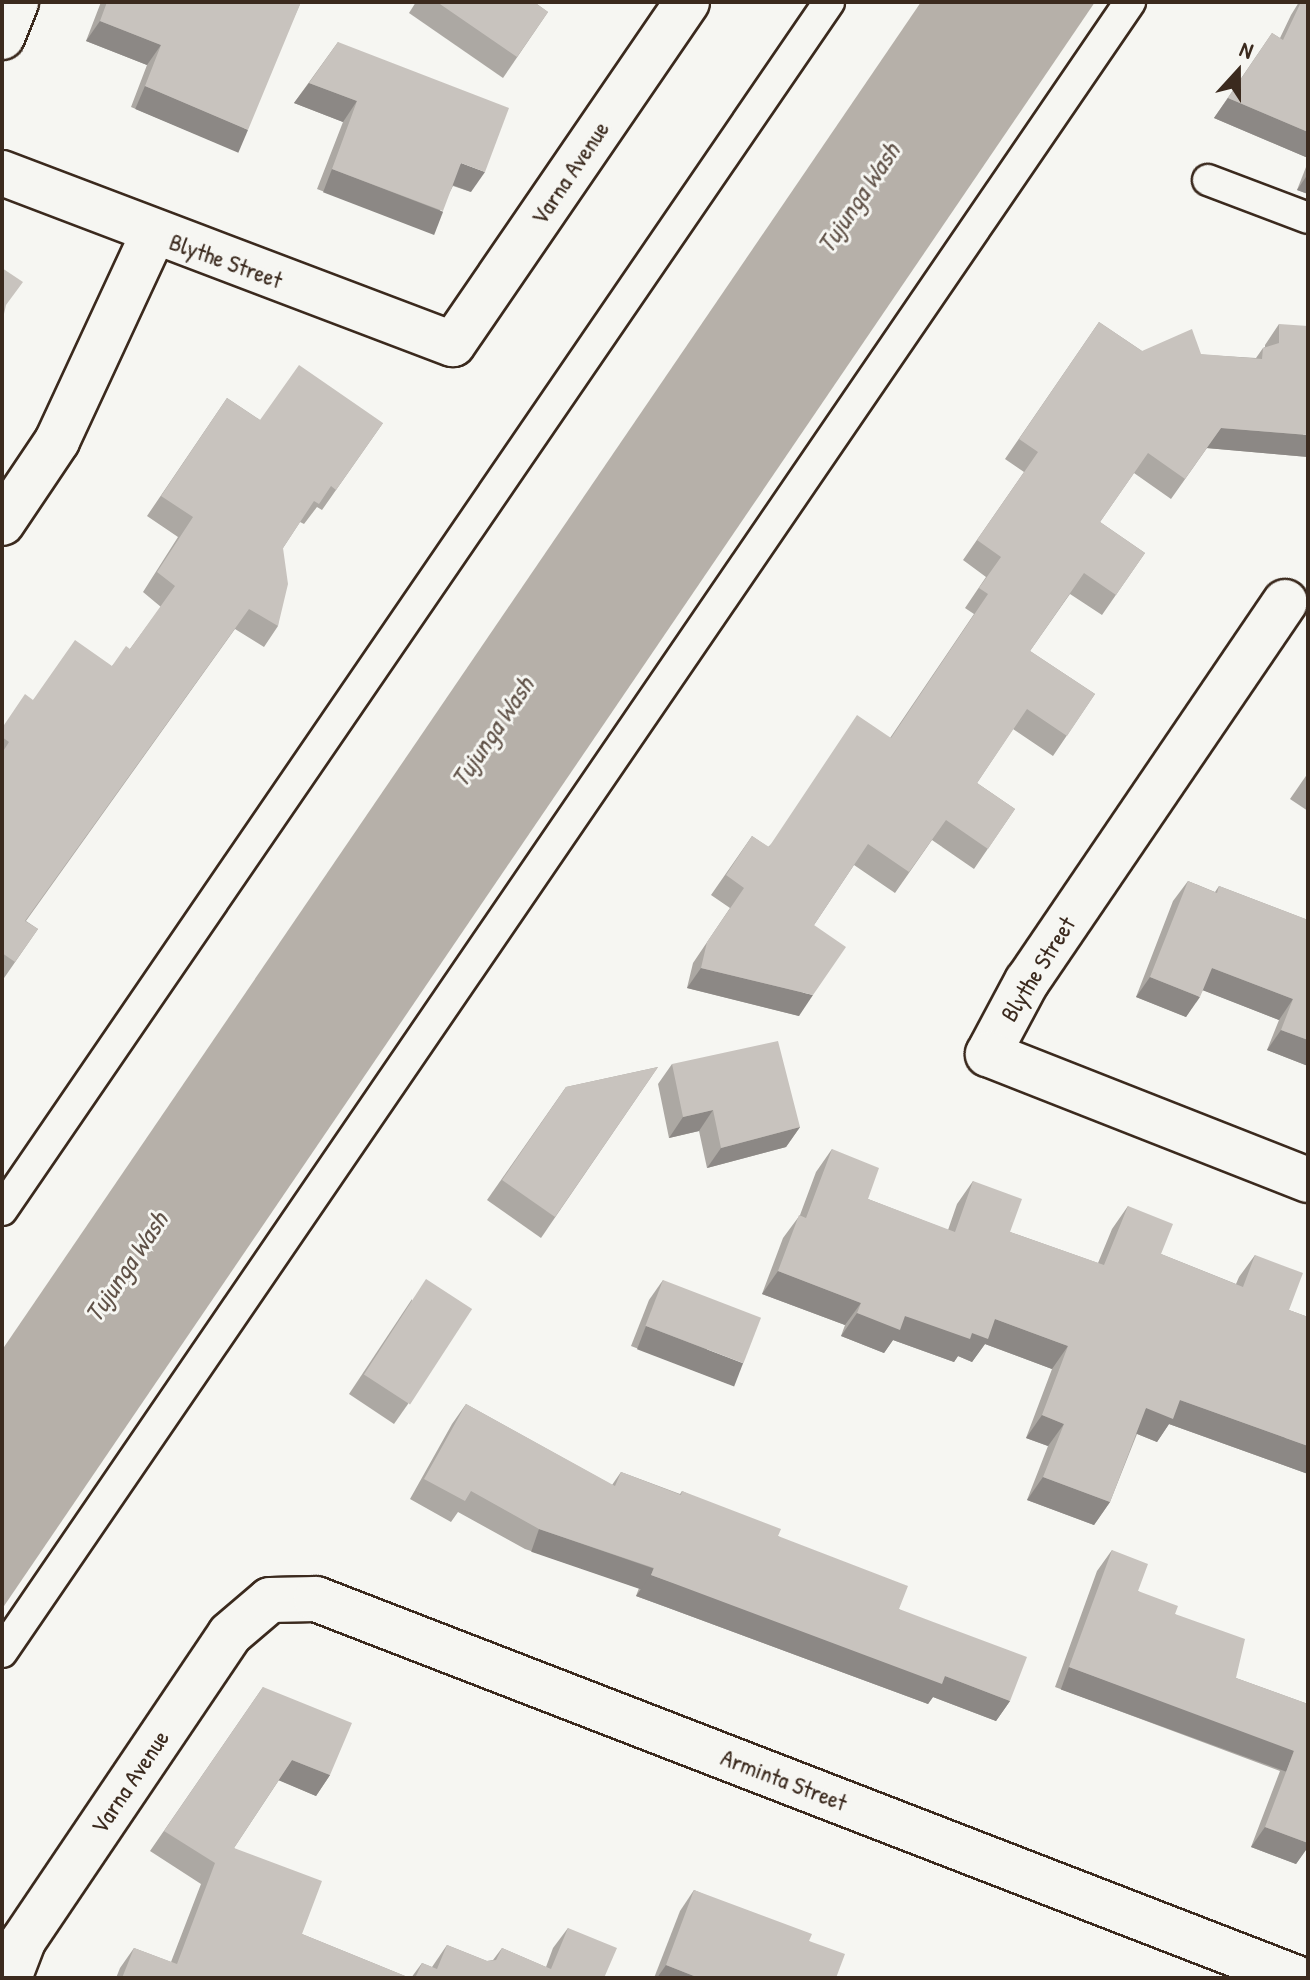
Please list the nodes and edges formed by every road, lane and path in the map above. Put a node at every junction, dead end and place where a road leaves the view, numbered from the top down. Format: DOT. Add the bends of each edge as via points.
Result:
graph roads {
  1 [pos="16,2"];
  2 [pos="687,2"];
  3 [pos="829,2"];
  4 [pos="1130,2"];
  5 [pos="2,37"];
  6 [pos="2,173"];
  7 [pos="1208,180"];
  8 [pos="1308,218"];
  9 [pos="153,234"];
  10 [pos="453,344"];
  11 [pos="2,523"];
  12 [pos="1285,602"];
  13 [pos="1308,1180"];
  14 [pos="2,1210"];
  15 [pos="270,1600"];
  16 [pos="2,1652"];
  17 [pos="9,1978"];
  18 [pos="1296,1978"];
  1 -- 5 [label="street"];
  2 -- 10 [label="street, Varna Avenue"];
  3 -- 14 [label="lane"];
  4 -- 16 [label="lane"];
  6 -- 9 [label="street, Blythe Street"];
  7 -- 8 [label="lane"];
  9 -- 10 [label="street, Blythe Street"];
  9 -- 11 [label="street" via="57,441"];
  12 -- 13 [label="street, Blythe Street" via="1027,981 988,1054"];
  15 -- 17 [label="street, Varna Avenue" via="230,1634 23,1941"];
  15 -- 18 [label="street, Arminta Street" via="316,1599"];
}
